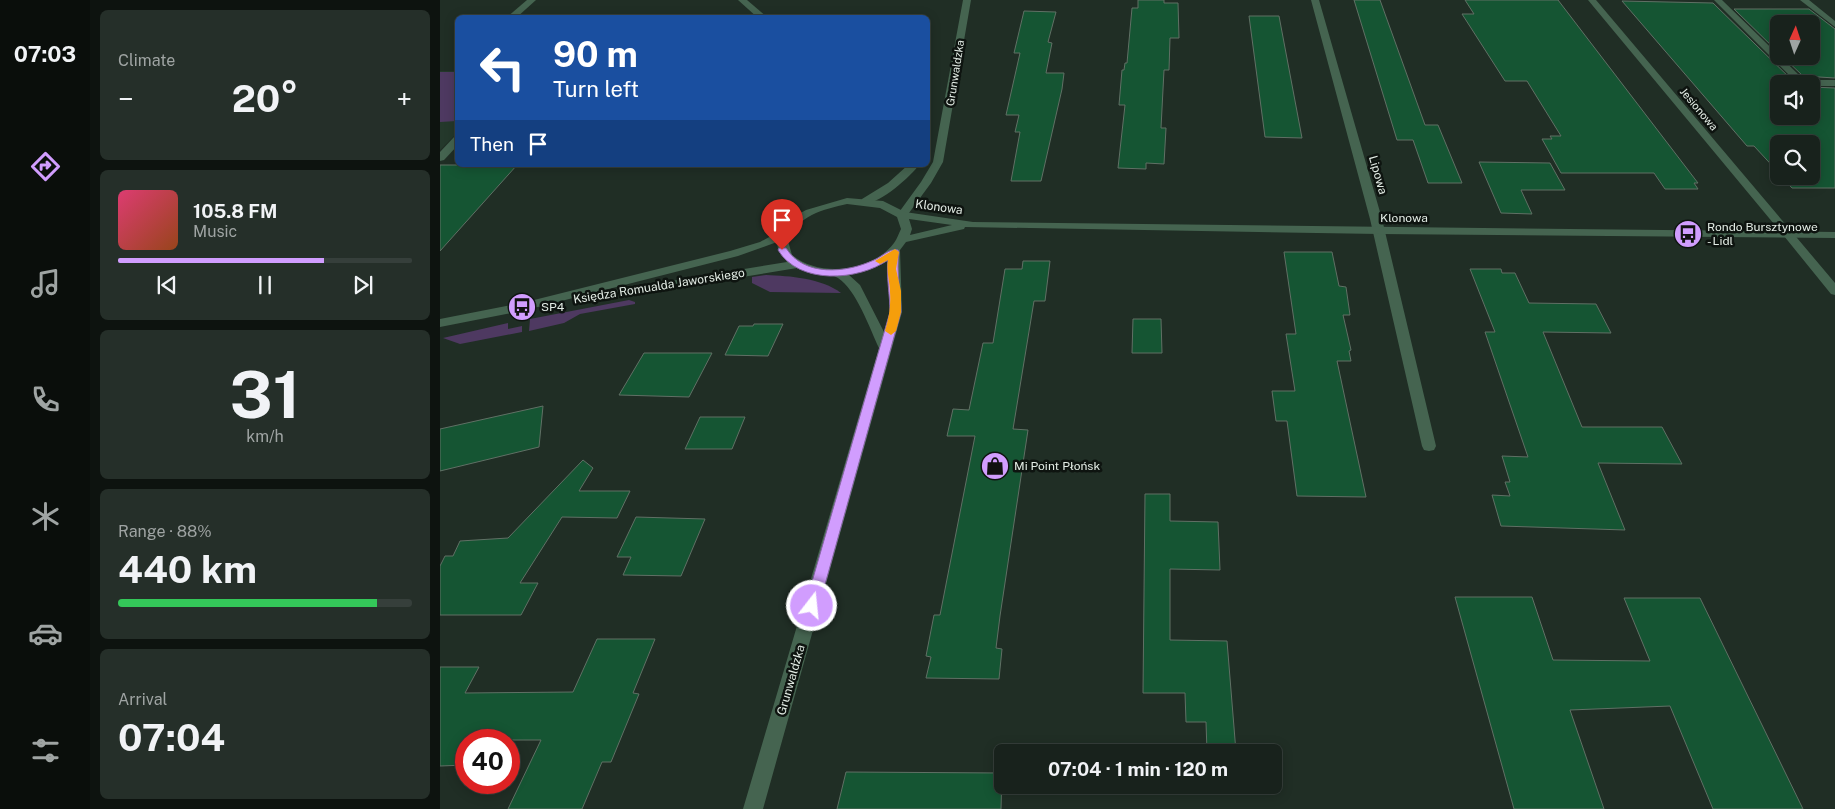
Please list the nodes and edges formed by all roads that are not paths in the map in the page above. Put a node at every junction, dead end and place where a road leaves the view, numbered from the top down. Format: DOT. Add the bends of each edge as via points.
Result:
graph roads {
  1 [pos="532,0"];
  2 [pos="742,0"];
  3 [pos="967,0"];
  4 [pos="1315,0"];
  5 [pos="1592,0"];
  6 [pos="1718,0"];
  7 [pos="1804,0"];
  8 [pos="752,9"];
  9 [pos="514,15"];
  10 [pos="747,15"];
  11 [pos="760,15"];
  12 [pos="1835,26"];
  13 [pos="1835,83"];
  14 [pos="455,141"];
  15 [pos="940,145"];
  16 [pos="930,152"];
  17 [pos="440,158"];
  18 [pos="912,167"];
  19 [pos="866,201"];
  20 [pos="902,216"];
  21 [pos="973,225"];
  22 [pos="1379,231"];
  23 [pos="785,233"];
  24 [pos="1788,234"];
  25 [pos="1835,235"];
  26 [pos="905,239"];
  27 [pos="895,252"];
  28 [pos="795,265"];
  29 [pos="838,272"];
  30 [pos="1835,291"];
  31 [pos="522,307"];
  32 [pos="440,323"];
  33 [pos="886,349"];
  34 [pos="1429,446"];
  35 [pos="753,809"];
  1 -- 9 [label="street"];
  2 -- 8 [label="street"];
  3 -- 15 [label="street, Grunwaldzka"];
  4 -- 22 [label="street, Lipowa"];
  5 -- 24 [label="street, Jesionowa"];
  6 -- 13 [label="street" via="1799,80"];
  7 -- 12 [label="street"];
  8 -- 10 [label="street"];
  8 -- 11 [label="street"];
  14 -- 17 [label="street"];
  15 -- 16 [label="street"];
  15 -- 20 [label="street, Grunwaldzka" via="938,162"];
  18 -- 19 [label="street" via="886,191"];
  19 -- 20 [label="street" via="887,206"];
  19 -- 23 [label="street" via="847,201 809,212"];
  20 -- 21 [label="street, Klonowa"];
  20 -- 26 [label="street" via="907,231"];
  21 -- 22 [label="street, Klonowa"];
  21 -- 26 [label="street, Klonowa"];
  22 -- 24 [label="street, Klonowa"];
  22 -- 34 [label="street, Lipowa"];
  23 -- 28 [label="street" via="782,250"];
  23 -- 31 [label="street, Księdza Romualda Jaworskiego" via="734,254"];
  24 -- 25 [label="street, Klonowa"];
  24 -- 30 [label="street, Jesionowa"];
  26 -- 27 [label="street"];
  27 -- 29 [label="street" via="866,267"];
  27 -- 33 [label="street, Grunwaldzka" via="892,269 896,312"];
  28 -- 29 [label="street" via="814,271"];
  28 -- 31 [label="street, Księdza Romualda Jaworskiego" via="627,294"];
  29 -- 33 [label="street" via="854,285"];
  31 -- 32 [label="street, Księdza Romualda Jaworskiego"];
  33 -- 35 [label="street, Grunwaldzka"];
}
